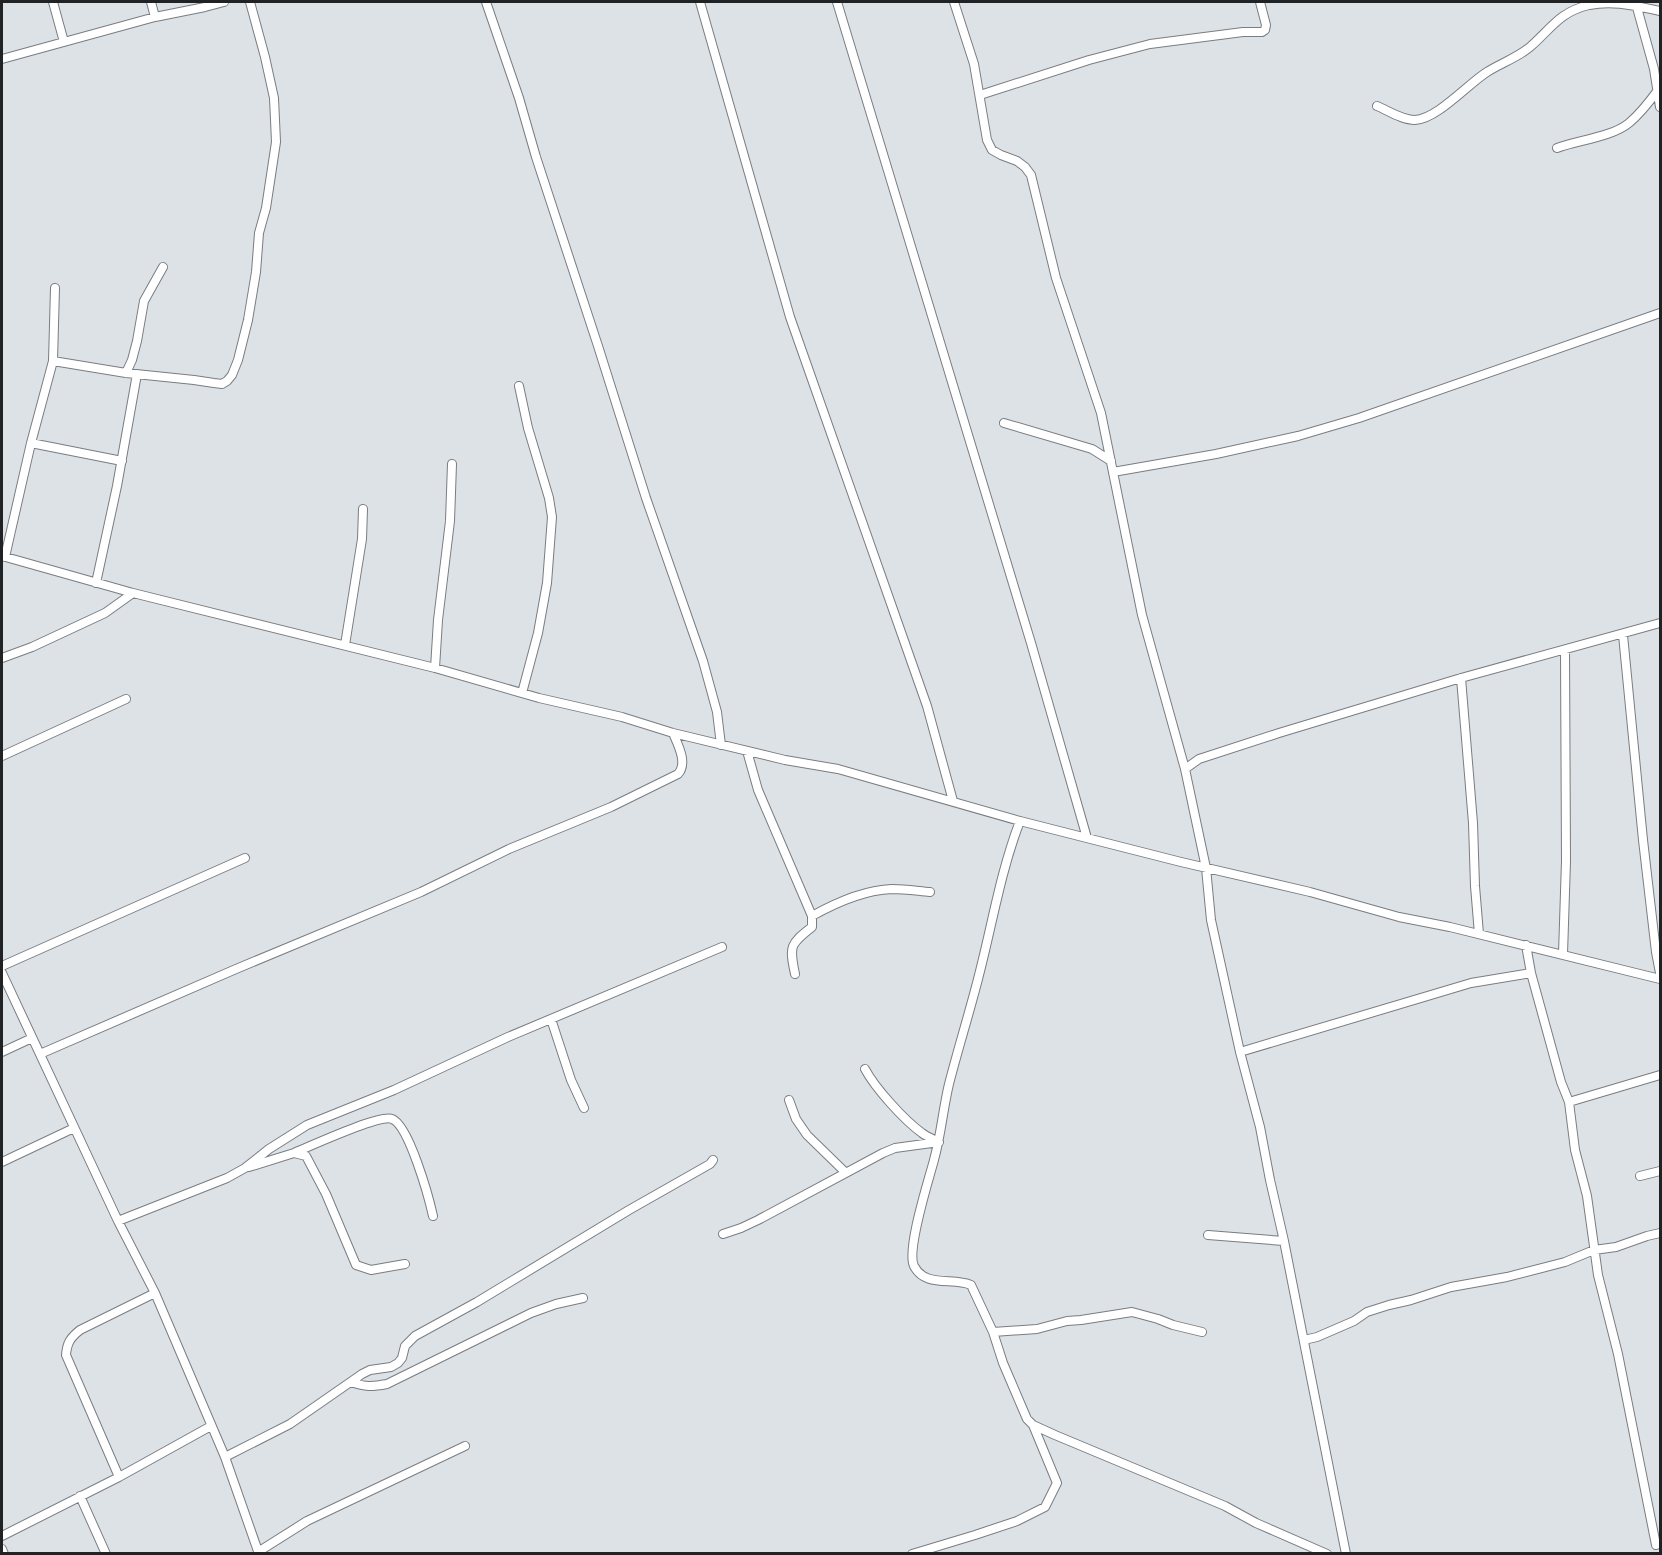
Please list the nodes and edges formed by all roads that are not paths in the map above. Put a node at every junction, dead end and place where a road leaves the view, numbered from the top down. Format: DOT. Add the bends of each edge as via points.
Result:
graph roads {
  1 [pos="53,2"];
  2 [pos="151,2"];
  3 [pos="224,2"];
  4 [pos="250,2"];
  5 [pos="486,2"];
  6 [pos="700,2"];
  7 [pos="837,2"];
  8 [pos="954,2"];
  9 [pos="1260,2"];
  10 [pos="1635,4"];
  11 [pos="1660,11"];
  12 [pos="155,17"];
  13 [pos="64,42"];
  14 [pos="2,59"];
  15 [pos="1658,90"];
  16 [pos="980,95"];
  17 [pos="1377,106"];
  18 [pos="1660,107"];
  19 [pos="1557,148"];
  20 [pos="163,267"];
  21 [pos="55,288"];
  22 [pos="1660,313"];
  23 [pos="54,361"];
  24 [pos="126,373"];
  25 [pos="137,374"];
  26 [pos="519,386"];
  27 [pos="1004,423"];
  28 [pos="31,443"];
  29 [pos="122,461"];
  30 [pos="1111,461"];
  31 [pos="452,464"];
  32 [pos="1113,472"];
  33 [pos="363,509"];
  34 [pos="3,556"];
  35 [pos="96,583"];
  36 [pos="133,593"];
  37 [pos="1660,623"];
  38 [pos="1623,635"];
  39 [pos="345,645"];
  40 [pos="1565,650"];
  41 [pos="2,658"];
  42 [pos="435,668"];
  43 [pos="1461,678"];
  44 [pos="522,693"];
  45 [pos="126,699"];
  46 [pos="674,733"];
  47 [pos="721,745"];
  48 [pos="747,751"];
  49 [pos="2,756"];
  50 [pos="1185,769"];
  51 [pos="953,801"];
  52 [pos="1020,821"];
  53 [pos="1087,838"];
  54 [pos="245,858"];
  55 [pos="1206,868"];
  56 [pos="930,892"];
  57 [pos="812,916"];
  58 [pos="1479,934"];
  59 [pos="1526,945"];
  60 [pos="722,947"];
  61 [pos="1563,954"];
  62 [pos="2,966"];
  63 [pos="2,973"];
  64 [pos="1660,973"];
  65 [pos="795,974"];
  66 [pos="1531,974"];
  67 [pos="1660,979"];
  68 [pos="551,1019"];
  69 [pos="32,1038"];
  70 [pos="2,1052"];
  71 [pos="1240,1052"];
  72 [pos="40,1054"];
  73 [pos="865,1069"];
  74 [pos="1660,1075"];
  75 [pos="789,1100"];
  76 [pos="1569,1102"];
  77 [pos="584,1108"];
  78 [pos="74,1128"];
  79 [pos="939,1142"];
  80 [pos="294,1153"];
  81 [pos="713,1160"];
  82 [pos="2,1162"];
  83 [pos="245,1168"];
  84 [pos="1660,1171"];
  85 [pos="845,1172"];
  86 [pos="1640,1176"];
  87 [pos="433,1216"];
  88 [pos="118,1221"];
  89 [pos="1660,1233"];
  90 [pos="723,1234"];
  91 [pos="1209,1235"];
  92 [pos="1284,1241"];
  93 [pos="1594,1250"];
  94 [pos="405,1264"];
  95 [pos="154,1293"];
  96 [pos="583,1298"];
  97 [pos="993,1332"];
  98 [pos="1202,1332"];
  99 [pos="1304,1340"];
  100 [pos="351,1382"];
  101 [pos="1033,1425"];
  102 [pos="211,1426"];
  103 [pos="465,1446"];
  104 [pos="225,1457"];
  105 [pos="119,1477"];
  106 [pos="80,1496"];
  107 [pos="2,1536"];
  108 [pos="1656,1545"];
  109 [pos="2,1549"];
  110 [pos="258,1553"];
  111 [pos="4,1554"];
  112 [pos="106,1554"];
  113 [pos="912,1554"];
  114 [pos="1327,1554"];
  115 [pos="1346,1554"];
  1 -- 13 [label="street"];
  2 -- 12 [label="street"];
  3 -- 12 [label="street"];
  4 -- 25 [label="street" via="274,98 276,142 238,360 232,375 222,384"];
  5 -- 47 [label="street" via="646,498 703,661 717,712"];
  6 -- 51 [label="street" via="790,317 927,706"];
  7 -- 53 [label="street"];
  8 -- 16 [label="street"];
  9 -- 16 [label="street" via="1266,25 1262,32 1150,44"];
  10 -- 11 [label="street"];
  10 -- 15 [label="street"];
  10 -- 17 [label="street" via="1611,2 1572,10 1517,57 1486,72 1425,117 1403,118"];
  12 -- 13 [label="street"];
  13 -- 14 [label="street"];
  15 -- 18 [label="street"];
  15 -- 19 [label="street" via="1628,124"];
  16 -- 30 [label="street" via="992,150 1025,166 1031,175 1056,278 1101,413"];
  20 -- 24 [label="street" via="144,302"];
  21 -- 23 [label="street"];
  22 -- 32 [label="street" via="1298,436"];
  23 -- 24 [label="street"];
  23 -- 28 [label="street"];
  24 -- 25 [label="street"];
  25 -- 29 [label="street"];
  26 -- 44 [label="street" via="552,517 547,583"];
  27 -- 30 [label="street" via="1092,449"];
  28 -- 29 [label="street"];
  28 -- 34 [label="street"];
  29 -- 35 [label="street"];
  30 -- 32 [label="street"];
  31 -- 42 [label="street"];
  32 -- 50 [label="street" via="1142,615"];
  33 -- 39 [label="street"];
  34 -- 35 [label="street"];
  35 -- 36 [label="street"];
  36 -- 39 [label="street"];
  36 -- 41 [label="street" via="105,613"];
  37 -- 38 [label="street"];
  38 -- 40 [label="street"];
  38 -- 64 [label="street"];
  39 -- 42 [label="street"];
  40 -- 43 [label="street"];
  40 -- 61 [label="street"];
  42 -- 44 [label="street"];
  43 -- 50 [label="street" via="1239,746 1200,759"];
  43 -- 58 [label="street"];
  44 -- 46 [label="street"];
  45 -- 49 [label="street"];
  46 -- 47 [label="street"];
  46 -- 72 [label="street" via="683,764 678,774 421,892"];
  47 -- 48 [label="street"];
  48 -- 51 [label="street" via="838,769"];
  48 -- 57 [label="street" via="758,790"];
  50 -- 55 [label="street"];
  51 -- 52 [label="street"];
  52 -- 53 [label="street"];
  52 -- 79 [label="street" via="1000,883 948,1086"];
  53 -- 55 [label="street"];
  54 -- 62 [label="street"];
  55 -- 58 [label="street"];
  55 -- 71 [label="street" via="1211,920"];
  56 -- 57 [label="street" via="891,889 869,893 833,904"];
  57 -- 65 [label="street" via="812,927 792,946"];
  58 -- 59 [label="street"];
  59 -- 61 [label="street"];
  59 -- 66 [label="street"];
  60 -- 68 [label="street"];
  61 -- 67 [label="street"];
  63 -- 69 [label="street"];
  66 -- 71 [label="street" via="1471,983"];
  66 -- 76 [label="street"];
  68 -- 77 [label="street"];
  68 -- 83 [label="street" via="307,1125"];
  69 -- 70 [label="street"];
  69 -- 72 [label="street"];
  71 -- 92 [label="street"];
  72 -- 78 [label="street"];
  73 -- 79 [label="street" via="908,1121"];
  74 -- 76 [label="street"];
  75 -- 85 [label="street" via="807,1135"];
  76 -- 93 [label="street"];
  78 -- 82 [label="street"];
  78 -- 88 [label="street"];
  79 -- 85 [label="street" via="895,1148"];
  79 -- 97 [label="street" via="912,1259 929,1279 971,1285"];
  80 -- 83 [label="street"];
  80 -- 87 [label="street" via="370,1123 394,1119 408,1140"];
  80 -- 94 [label="street" via="306,1156 315,1172 356,1265 371,1270"];
  81 -- 100 [label="street" via="415,1336 405,1346 398,1363 370,1370"];
  83 -- 88 [label="street"];
  84 -- 86 [label="street"];
  85 -- 90 [label="street" via="758,1220"];
  88 -- 95 [label="street"];
  89 -- 93 [label="street"];
  91 -- 92 [label="street"];
  92 -- 99 [label="street"];
  93 -- 99 [label="street" via="1565,1262 1389,1305"];
  93 -- 108 [label="street"];
  95 -- 102 [label="street"];
  95 -- 105 [label="street" via="80,1330 66,1346 66,1356"];
  96 -- 100 [label="street" via="531,1313 387,1384 365,1387"];
  97 -- 98 [label="street" via="1037,1329 1132,1312"];
  97 -- 101 [label="street" via="1019,1403"];
  99 -- 115 [label="street"];
  100 -- 104 [label="street" via="290,1424"];
  101 -- 113 [label="street" via="1057,1483 1045,1507 1017,1521"];
  101 -- 114 [label="street"];
  102 -- 104 [label="street"];
  102 -- 105 [label="street"];
  103 -- 110 [label="street" via="307,1521"];
  104 -- 110 [label="street"];
  105 -- 106 [label="street"];
  106 -- 107 [label="street"];
  106 -- 112 [label="street"];
  109 -- 111 [label="street"];
}
